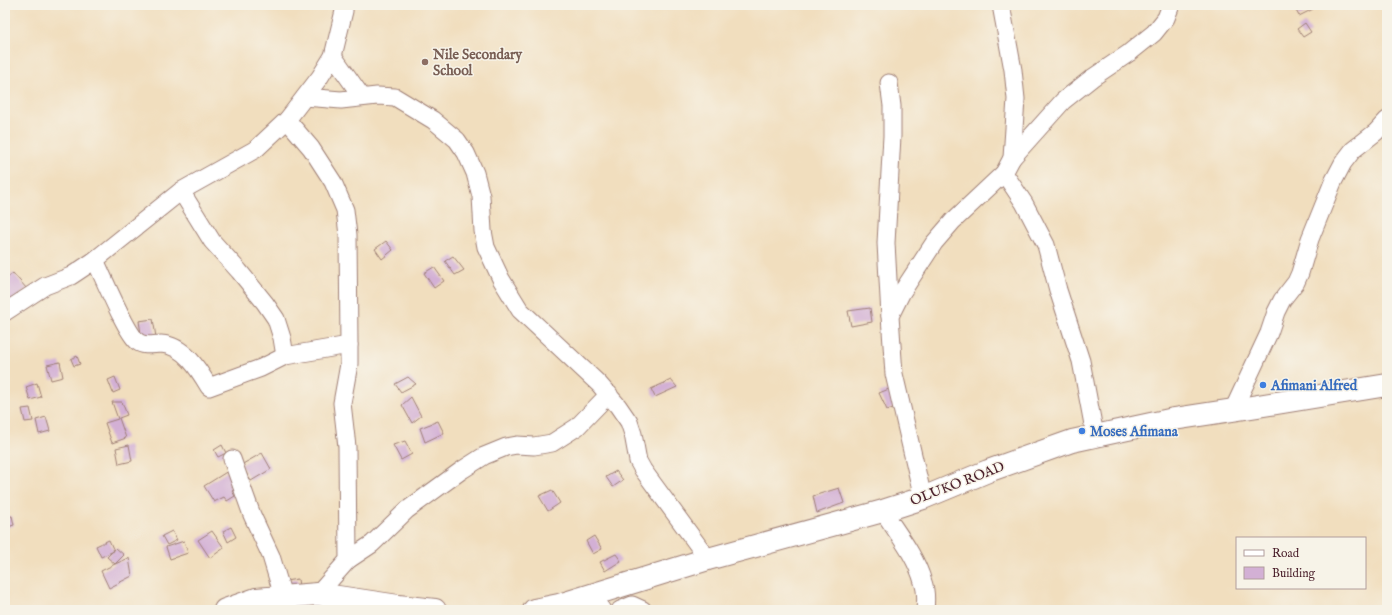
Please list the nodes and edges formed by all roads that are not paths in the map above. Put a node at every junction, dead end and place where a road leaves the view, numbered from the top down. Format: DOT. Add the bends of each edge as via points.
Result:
graph roads {
  1 [pos="344,5"];
  2 [pos="1001,5"];
  3 [pos="1171,5"];
  4 [pos="333,56"];
  5 [pos="889,83"];
  6 [pos="305,97"];
  7 [pos="362,97"];
  8 [pos="287,120"];
  9 [pos="1387,120"];
  10 [pos="1012,158"];
  11 [pos="1004,173"];
  12 [pos="181,191"];
  13 [pos="95,260"];
  14 [pos="5,312"];
  15 [pos="890,316"];
  16 [pos="349,345"];
  17 [pos="285,356"];
  18 [pos="1387,384"];
  19 [pos="609,394"];
  20 [pos="1233,410"];
  21 [pos="1095,435"];
  22 [pos="232,460"];
  23 [pos="923,498"];
  24 [pos="883,511"];
  25 [pos="708,559"];
  26 [pos="348,560"];
  27 [pos="318,594"];
  28 [pos="283,596"];
  29 [pos="596,602"];
  30 [pos="225,610"];
  31 [pos="435,610"];
  32 [pos="534,610"];
  33 [pos="620,610"];
  34 [pos="643,610"];
  35 [pos="925,610"];
  1 -- 4 [label="street"];
  2 -- 10 [label="street" via="1016,99"];
  3 -- 10 [label="street" via="1166,18 1154,33 1063,101"];
  4 -- 6 [label="street"];
  4 -- 7 [label="street"];
  5 -- 15 [label="street" via="892,136 886,243"];
  6 -- 7 [label="street" via="341,100"];
  6 -- 8 [label="street"];
  7 -- 19 [label="street" via="395,97 433,120 457,140 475,173 481,196 486,247 501,279 520,310"];
  8 -- 12 [label="street" via="256,149"];
  8 -- 16 [label="street" via="311,148 345,210 348,235"];
  9 -- 20 [label="street" via="1343,162 1310,239 1300,273 1276,312 1269,333"];
  10 -- 11 [label="street"];
  11 -- 15 [label="street" via="953,221 934,243 902,292"];
  11 -- 21 [label="street" via="1024,203 1046,245 1081,361"];
  12 -- 13 [label="street"];
  12 -- 17 [label="street" via="212,241 276,319"];
  13 -- 14 [label="street" via="71,276 45,286"];
  13 -- 17 [label="street" via="130,332 137,341 145,345 173,346 199,371 210,388"];
  15 -- 23 [label="street" via="894,374"];
  16 -- 17 [label="street"];
  16 -- 26 [label="street" via="349,364 342,403 347,447"];
  18 -- 20 [label="main road, OLUKO ROAD"];
  19 -- 25 [label="street" via="629,422 638,461 643,470"];
  19 -- 26 [label="street" via="577,427 552,442 534,446 517,444 484,456 407,510 372,544"];
  20 -- 21 [label="main road, OLUKO ROAD"];
  21 -- 23 [label="main road, OLUKO ROAD" via="988,471"];
  22 -- 28 [label="street"];
  23 -- 24 [label="main road, OLUKO ROAD"];
  24 -- 25 [label="main road, OLUKO ROAD"];
  24 -- 35 [label="street" via="919,570 924,583"];
  25 -- 29 [label="main road, OLUKO ROAD"];
  26 -- 27 [label="street"];
  27 -- 28 [label="main road"];
  27 -- 31 [label="main road"];
  28 -- 30 [label="main road" via="256,599"];
  29 -- 32 [label="main road, OLUKO ROAD"];
  33 -- 34 [label="street" via="632,604"];
}
